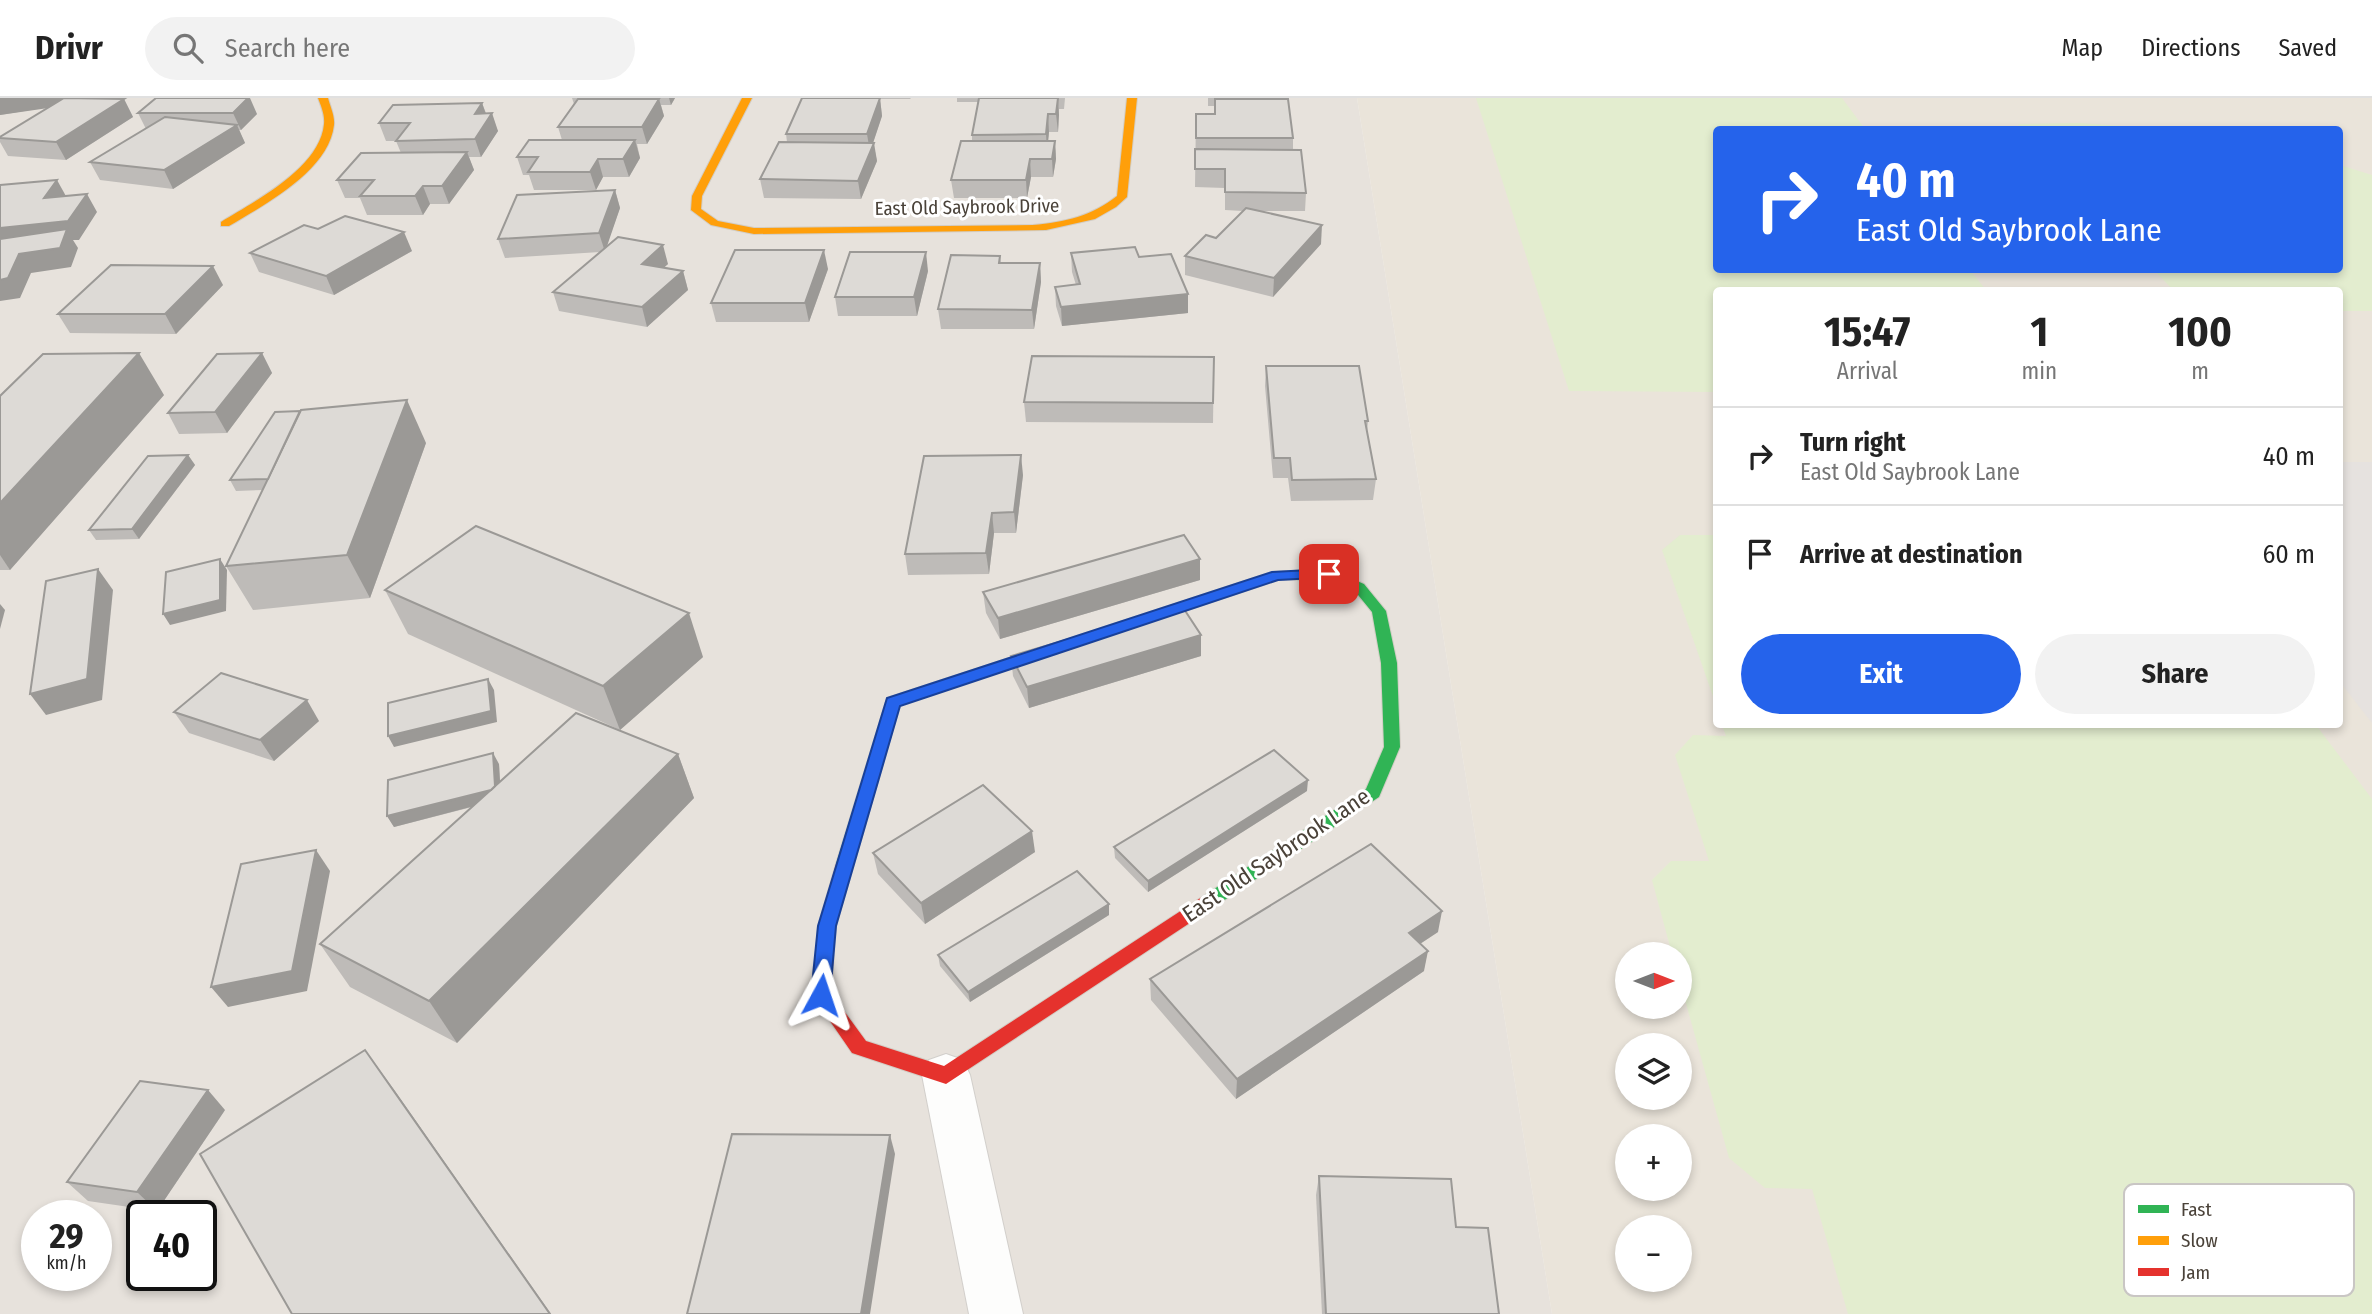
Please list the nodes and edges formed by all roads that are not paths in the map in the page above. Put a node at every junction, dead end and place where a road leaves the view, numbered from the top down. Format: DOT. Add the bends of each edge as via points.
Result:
graph roads {
  1 [pos="323,98"];
  2 [pos="747,98"];
  3 [pos="1132,98"];
  4 [pos="225,224"];
  5 [pos="946,1075"];
  6 [pos="996,1314"];
  1 -- 4 [label="street" via="329,125 317,155 282,188"];
  2 -- 3 [label="street, East Old Saybrook Drive" via="697,195 696,210 706,221 754,231 1068,226 1096,217 1122,197"];
  5 -- 5 [label="street, East Old Saybrook Lane" via="1373,793 1392,747 1389,663 1379,611 1359,587 1329,574 1277,575 893,702 827,926 821,995 859,1047"];
  5 -- 6 [label="street"];
}
